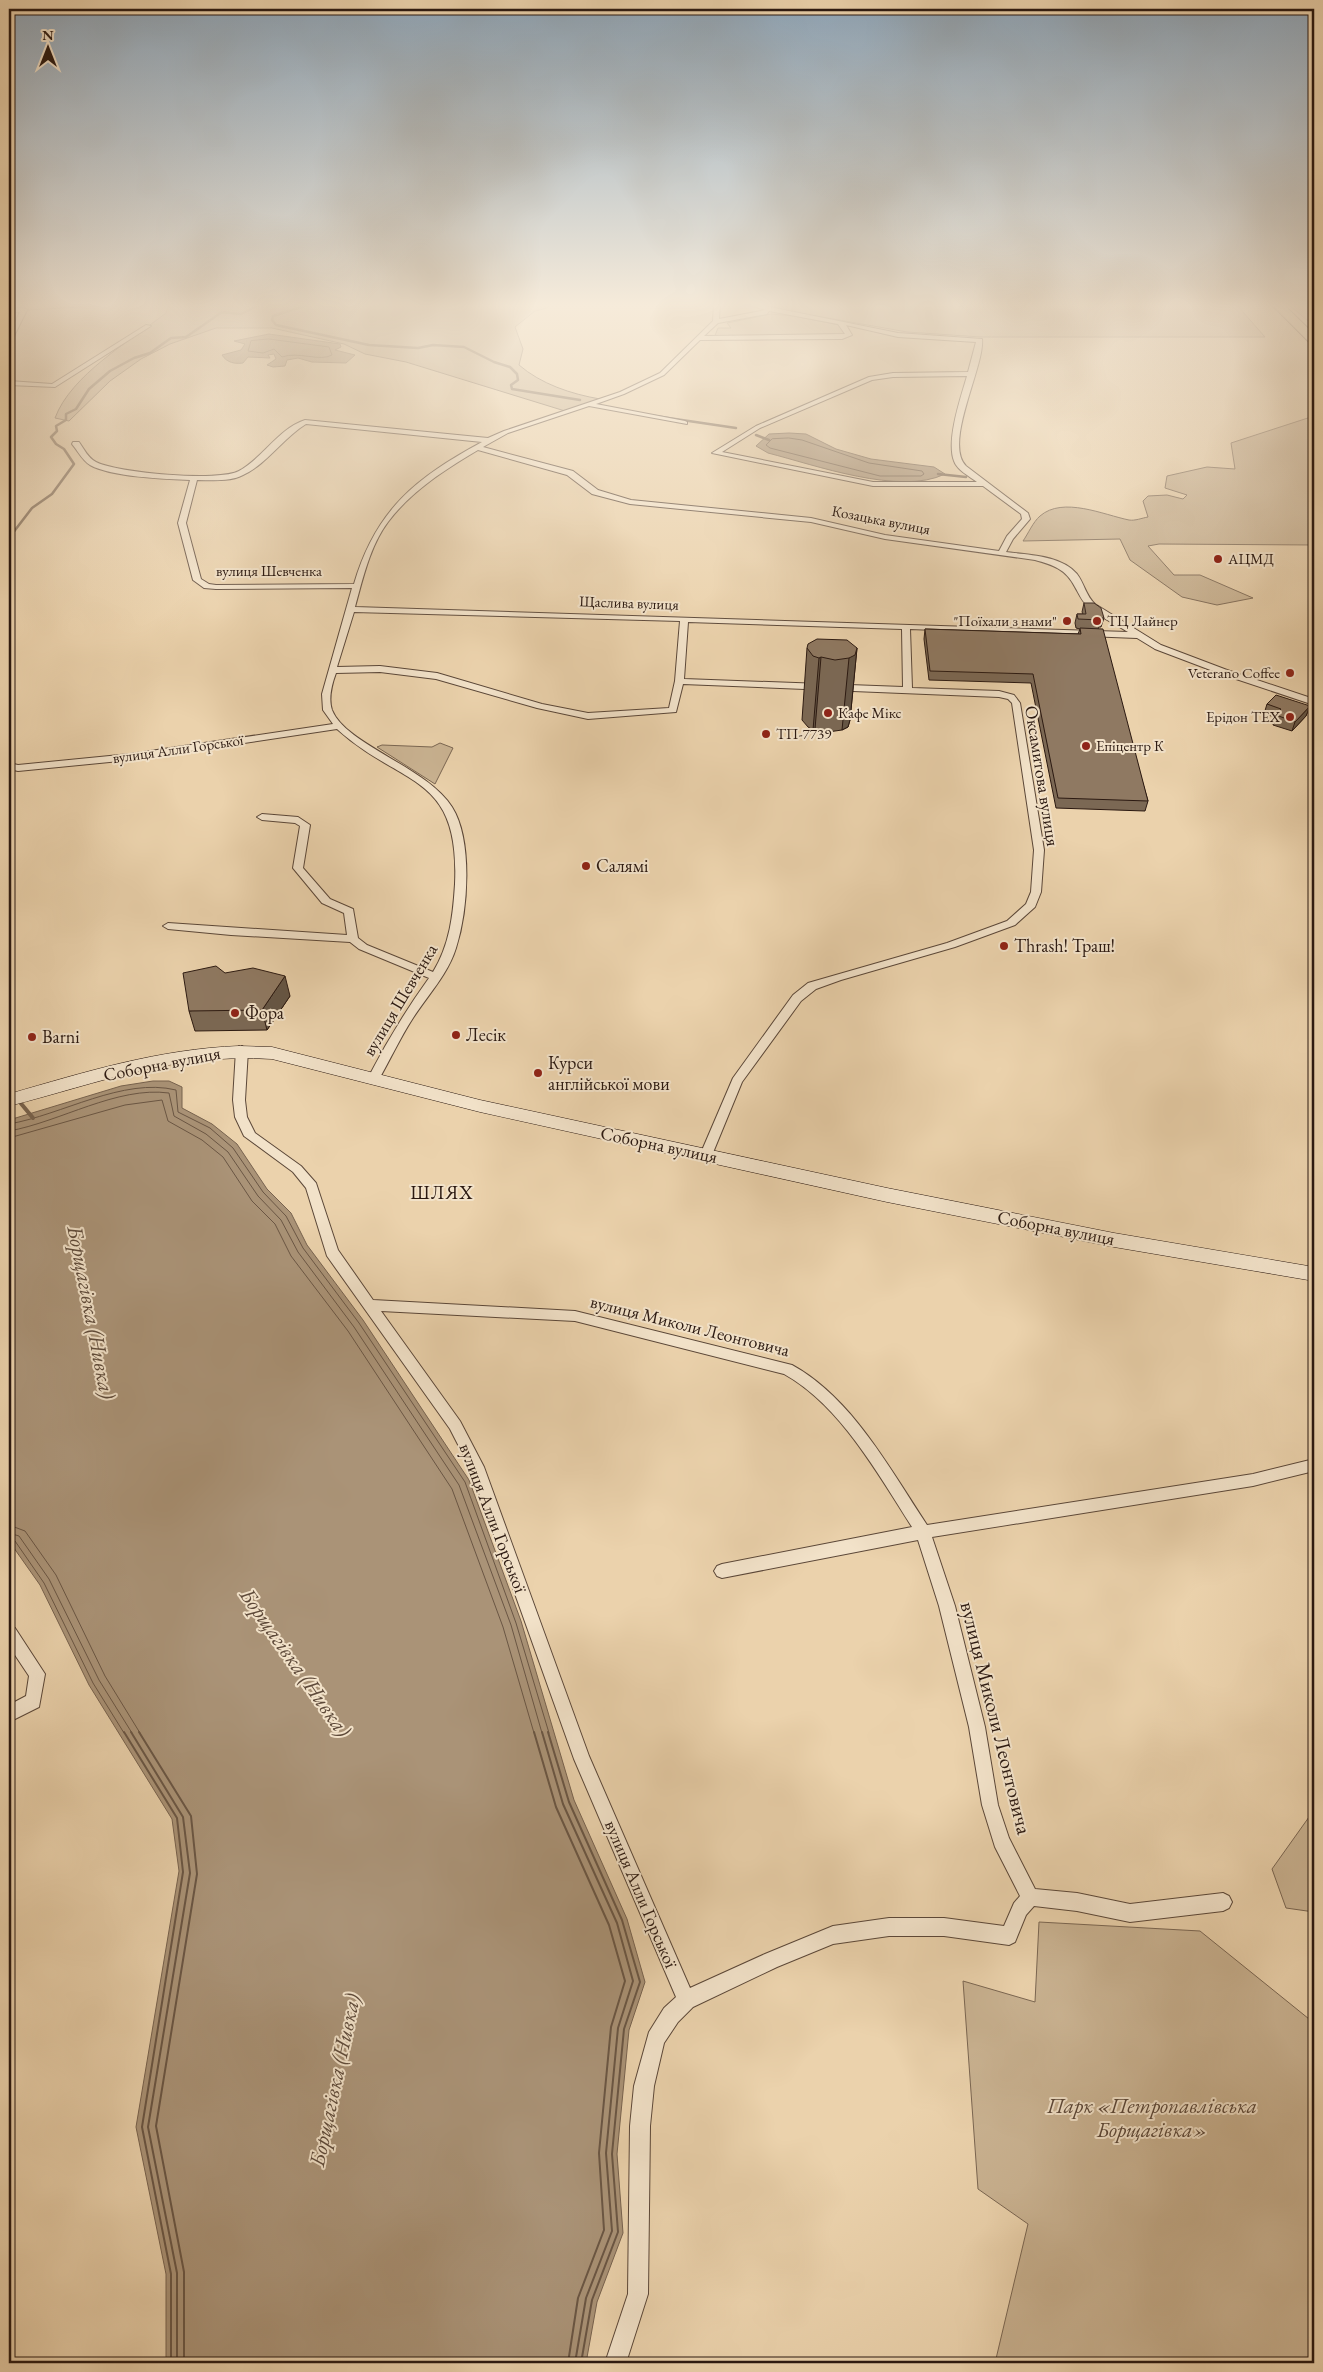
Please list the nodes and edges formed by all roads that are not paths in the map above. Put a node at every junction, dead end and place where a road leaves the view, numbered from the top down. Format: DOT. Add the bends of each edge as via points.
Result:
graph roads {
  1 [pos="558,415"];
  2 [pos="643,415"];
  3 [pos="786,415"];
  4 [pos="961,415"];
  5 [pos="685,423"];
  6 [pos="488,440"];
  7 [pos="76,444"];
  8 [pos="476,447"];
  9 [pos="194,478"];
  10 [pos="983,484"];
  11 [pos="1002,552"];
  12 [pos="358,586"];
  13 [pos="351,609"];
  14 [pos="684,618"];
  15 [pos="906,627"];
  16 [pos="1138,635"];
  17 [pos="332,670"];
  18 [pos="679,681"];
  19 [pos="908,691"];
  20 [pos="1314,702"];
  21 [pos="337,726"];
  22 [pos="13,767"];
  23 [pos="9,776"];
  24 [pos="262,817"];
  25 [pos="168,926"];
  26 [pos="352,939"];
  27 [pos="436,977"];
  28 [pos="242,1050"];
  29 [pos="374,1078"];
  30 [pos="9,1100"];
  31 [pos="706,1155"];
  32 [pos="1314,1274"];
  33 [pos="369,1305"];
  34 [pos="1314,1465"];
  35 [pos="923,1532"];
  36 [pos="722,1570"];
  37 [pos="9,1633"];
  38 [pos="9,1714"];
  39 [pos="1030,1897"];
  40 [pos="1223,1902"];
  41 [pos="686,2000"];
  42 [pos="616,2363"];
  1 -- 6 [label="street"];
  2 -- 5 [label="street"];
  3 -- 10 [label="street" via="758,427 716,454 873,484"];
  4 -- 10 [label="street" via="957,462"];
  6 -- 8 [label="street"];
  6 -- 9 [label="street" via="305,422 292,429 238,475"];
  7 -- 9 [label="street" via="93,463 101,466 143,474"];
  8 -- 11 [label="street, Козацька вулиця" via="563,471 595,492 621,500 811,520 885,537"];
  8 -- 12 [label="street" via="424,483 384,521"];
  9 -- 12 [label="street, вулиця Шевченка" via="182,524 194,572 201,584"];
  10 -- 11 [label="street" via="1024,513 1026,519"];
  11 -- 16 [label="street, Козацька вулиця" via="1054,563 1066,569 1074,576 1086,600"];
  12 -- 13 [label="street"];
  13 -- 14 [label="street, Щаслива вулиця"];
  13 -- 17 [label="street"];
  14 -- 15 [label="street, Щаслива вулиця"];
  14 -- 18 [label="street"];
  15 -- 16 [label="street, Щаслива вулиця"];
  15 -- 19 [label="street"];
  16 -- 20 [label="street, Козацька вулиця" via="1178,654"];
  17 -- 18 [label="street" via="380,669 437,676 540,706 588,716 673,710"];
  17 -- 21 [label="street" via="326,706"];
  18 -- 19 [label="street, Оксамитова вулиця"];
  19 -- 31 [label="street, Оксамитова вулиця" via="999,694 1011,697 1016,703 1039,850 1032,905 1010,923 951,945 812,986 797,998 737,1082"];
  21 -- 22 [label="street, вулиця Алли Горської" via="130,757"];
  21 -- 27 [label="street, вулиця Шевченка" via="420,779 449,809 459,853 461,900 450,950"];
  22 -- 23 [label="street, вулиця Алли Горської"];
  24 -- 26 [label="street" via="298,820 305,825 298,868 326,900 349,911"];
  25 -- 26 [label="street"];
  26 -- 27 [label="street" via="363,947"];
  27 -- 29 [label="street, вулиця Шевченка" via="413,1009"];
  28 -- 29 [label="main road, Соборна вулиця"];
  28 -- 30 [label="main road, Соборна вулиця" via="190,1054"];
  28 -- 33 [label="street, вулиця Алли Горської" via="239,1100 241,1117 250,1136 297,1168 312,1186 332,1252"];
  29 -- 31 [label="main road, Соборна вулиця" via="480,1106"];
  31 -- 32 [label="main road, Соборна вулиця" via="1011,1220"];
  33 -- 35 [label="street, вулиця Миколи Леонтовича" via="575,1316 787,1369 807,1380 860,1435"];
  33 -- 41 [label="street, вулиця Алли Горської" via="455,1425 477,1467 582,1759"];
  34 -- 35 [label="street" via="1253,1480"];
  35 -- 36 [label="street"];
  35 -- 39 [label="street, вулиця Миколи Леонтовича" via="950,1615 977,1727 993,1814 1001,1841"];
  37 -- 38 [label="street" via="37,1674 33,1701"];
  39 -- 40 [label="street" via="1130,1913"];
  39 -- 41 [label="street" via="1020,1909 1009,1936 944,1927 889,1927 832,1935"];
  41 -- 42 [label="street" via="671,2015 656,2039 644,2086 640,2126 638,2294"];
}
